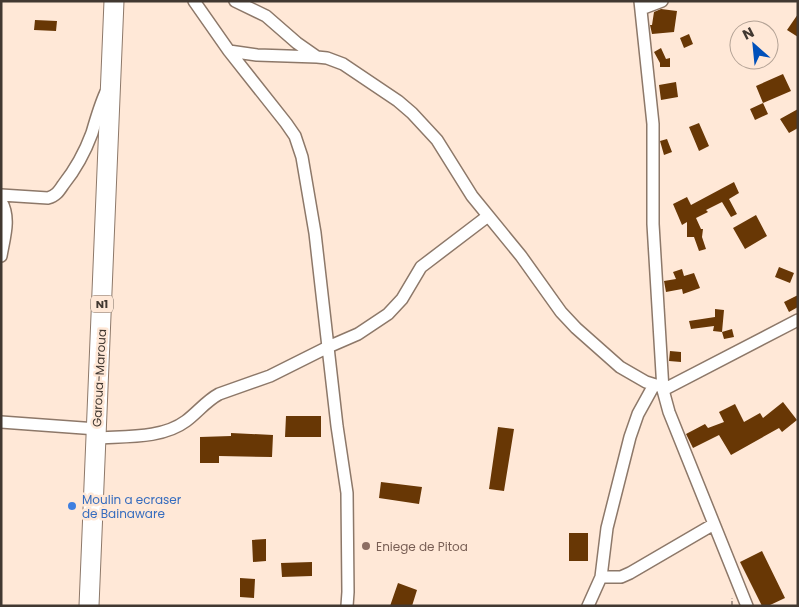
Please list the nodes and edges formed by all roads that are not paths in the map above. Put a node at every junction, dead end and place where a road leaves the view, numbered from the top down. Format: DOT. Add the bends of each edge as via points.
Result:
graph roads {
  1 [pos="114,1"];
  2 [pos="194,1"];
  3 [pos="236,1"];
  4 [pos="662,1"];
  5 [pos="640,5"];
  6 [pos="229,51"];
  7 [pos="317,57"];
  8 [pos="111,83"];
  9 [pos="1,195"];
  10 [pos="1,201"];
  11 [pos="488,216"];
  12 [pos="1,256"];
  13 [pos="798,320"];
  14 [pos="328,347"];
  15 [pos="660,387"];
  16 [pos="1,422"];
  17 [pos="97,433"];
  18 [pos="714,524"];
  19 [pos="601,577"];
  20 [pos="89,606"];
  21 [pos="347,606"];
  22 [pos="588,606"];
  23 [pos="747,606"];
  1 -- 8 [label="highway, Garoua-Maroua / N1"];
  2 -- 6 [label="street"];
  3 -- 7 [label="street" via="266,16"];
  4 -- 5 [label="street"];
  5 -- 15 [label="street" via="653,124 653,224"];
  6 -- 7 [label="street"];
  6 -- 14 [label="street" via="295,136 315,233"];
  7 -- 11 [label="street" via="343,64 412,113 437,140"];
  8 -- 9 [label="street" via="74,172 58,192 48,198"];
  8 -- 17 [label="highway, Garoua-Maroua / N1"];
  10 -- 12 [label="street" via="7,218"];
  11 -- 14 [label="street" via="421,267 402,299 388,314 358,334"];
  11 -- 15 [label="street" via="576,328 620,367"];
  13 -- 15 [label="street"];
  14 -- 17 [label="street" via="270,376 211,398 186,422 175,427 147,435"];
  14 -- 21 [label="street" via="347,493"];
  15 -- 18 [label="street"];
  15 -- 19 [label="street" via="638,414 630,437 607,528"];
  16 -- 17 [label="street"];
  17 -- 20 [label="highway, Garoua-Maroua / N1"];
  18 -- 19 [label="street" via="630,573 621,577"];
  18 -- 23 [label="street"];
  19 -- 22 [label="street"];
}
